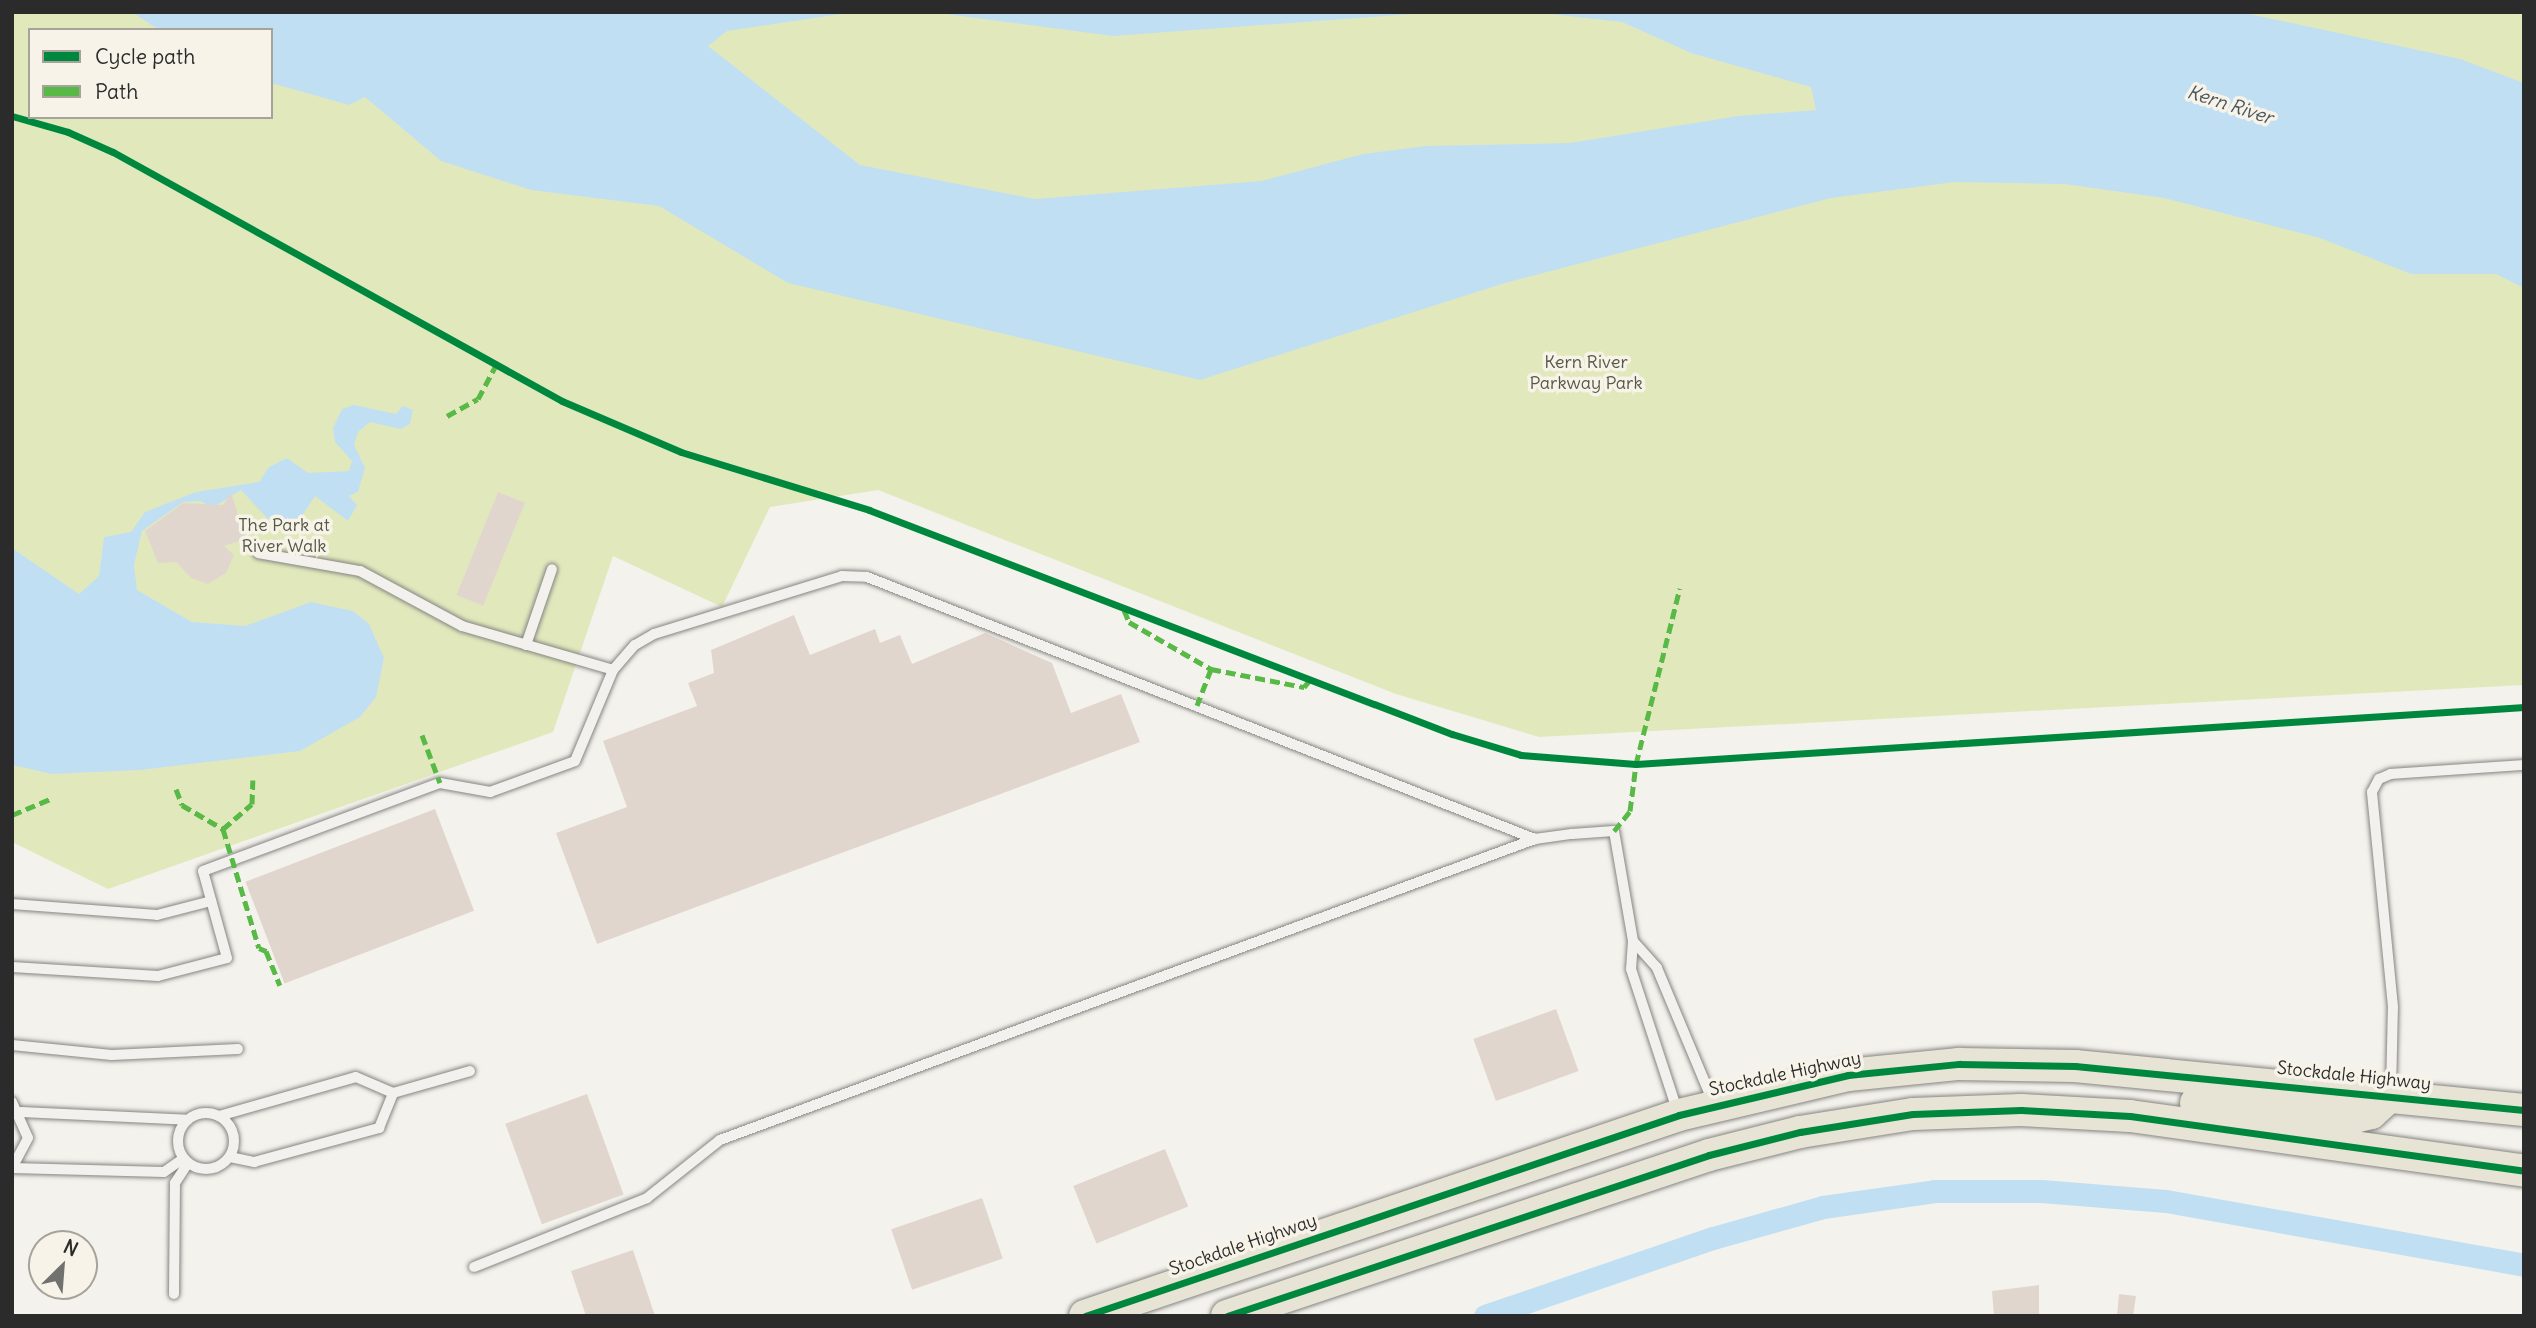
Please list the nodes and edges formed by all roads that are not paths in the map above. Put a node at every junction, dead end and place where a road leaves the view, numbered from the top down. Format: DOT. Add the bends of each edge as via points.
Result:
graph roads {
  1 [pos="258,553"];
  2 [pos="552,569"];
  3 [pos="526,645"];
  4 [pos="613,670"];
  5 [pos="2524,765"];
  6 [pos="1535,839"];
  7 [pos="211,901"];
  8 [pos="12,904"];
  9 [pos="1633,941"];
  10 [pos="12,967"];
  11 [pos="12,1045"];
  12 [pos="239,1049"];
  13 [pos="470,1071"];
  14 [pos="393,1093"];
  15 [pos="2391,1096"];
  16 [pos="12,1102"];
  17 [pos="1714,1105"];
  18 [pos="2524,1110"];
  19 [pos="21,1112"];
  20 [pos="1679,1115"];
  21 [pos="219,1116"];
  22 [pos="2130,1116"];
  23 [pos="188,1120"];
  24 [pos="230,1157"];
  25 [pos="186,1160"];
  26 [pos="12,1168"];
  27 [pos="2524,1171"];
  28 [pos="474,1267"];
  29 [pos="174,1294"];
  30 [pos="1085,1316"];
  31 [pos="1227,1316"];
  1 -- 3 [label="lane" via="360,570 462,626"];
  2 -- 3 [label="lane"];
  3 -- 4 [label="lane"];
  4 -- 6 [label="lane" via="635,645 654,634 842,576 867,577"];
  4 -- 7 [label="lane" via="575,761 490,792 440,783 232,858 203,872"];
  5 -- 15 [label="lane" via="2391,774 2379,779 2372,792 2392,1007"];
  6 -- 9 [label="lane" via="1614,831"];
  6 -- 28 [label="lane" via="720,1140 647,1198"];
  7 -- 8 [label="lane" via="157,915"];
  7 -- 10 [label="lane" via="227,958 158,976"];
  9 -- 17 [label="lane" via="1657,968"];
  9 -- 20 [label="lane" via="1631,969"];
  11 -- 12 [label="lane" via="113,1055"];
  13 -- 14 [label="lane"];
  14 -- 21 [label="lane" via="356,1077"];
  14 -- 24 [label="lane" via="379,1128 254,1162"];
  15 -- 17 [label="main road, Stockdale Highway" via="1998,1063 1848,1076"];
  15 -- 18 [label="main road, Stockdale Highway"];
  15 -- 22 [label="main road" via="2371,1112 2347,1119 2176,1102"];
  16 -- 19 [label="lane"];
  17 -- 20 [label="main road, Stockdale Highway"];
  19 -- 23 [label="lane"];
  19 -- 26 [label="lane" via="28,1138"];
  20 -- 30 [label="main road, Stockdale Highway"];
  21 -- 23 [label="lane" via="202,1114"];
  21 -- 24 [label="lane" via="234,1138"];
  22 -- 27 [label="main road"];
  22 -- 31 [label="main road" via="1950,1112 1800,1132 1667,1167"];
  23 -- 25 [label="lane" via="178,1138"];
  24 -- 25 [label="lane" via="205,1169"];
  25 -- 26 [label="lane" via="164,1172"];
  25 -- 29 [label="lane" via="175,1183"];
}
